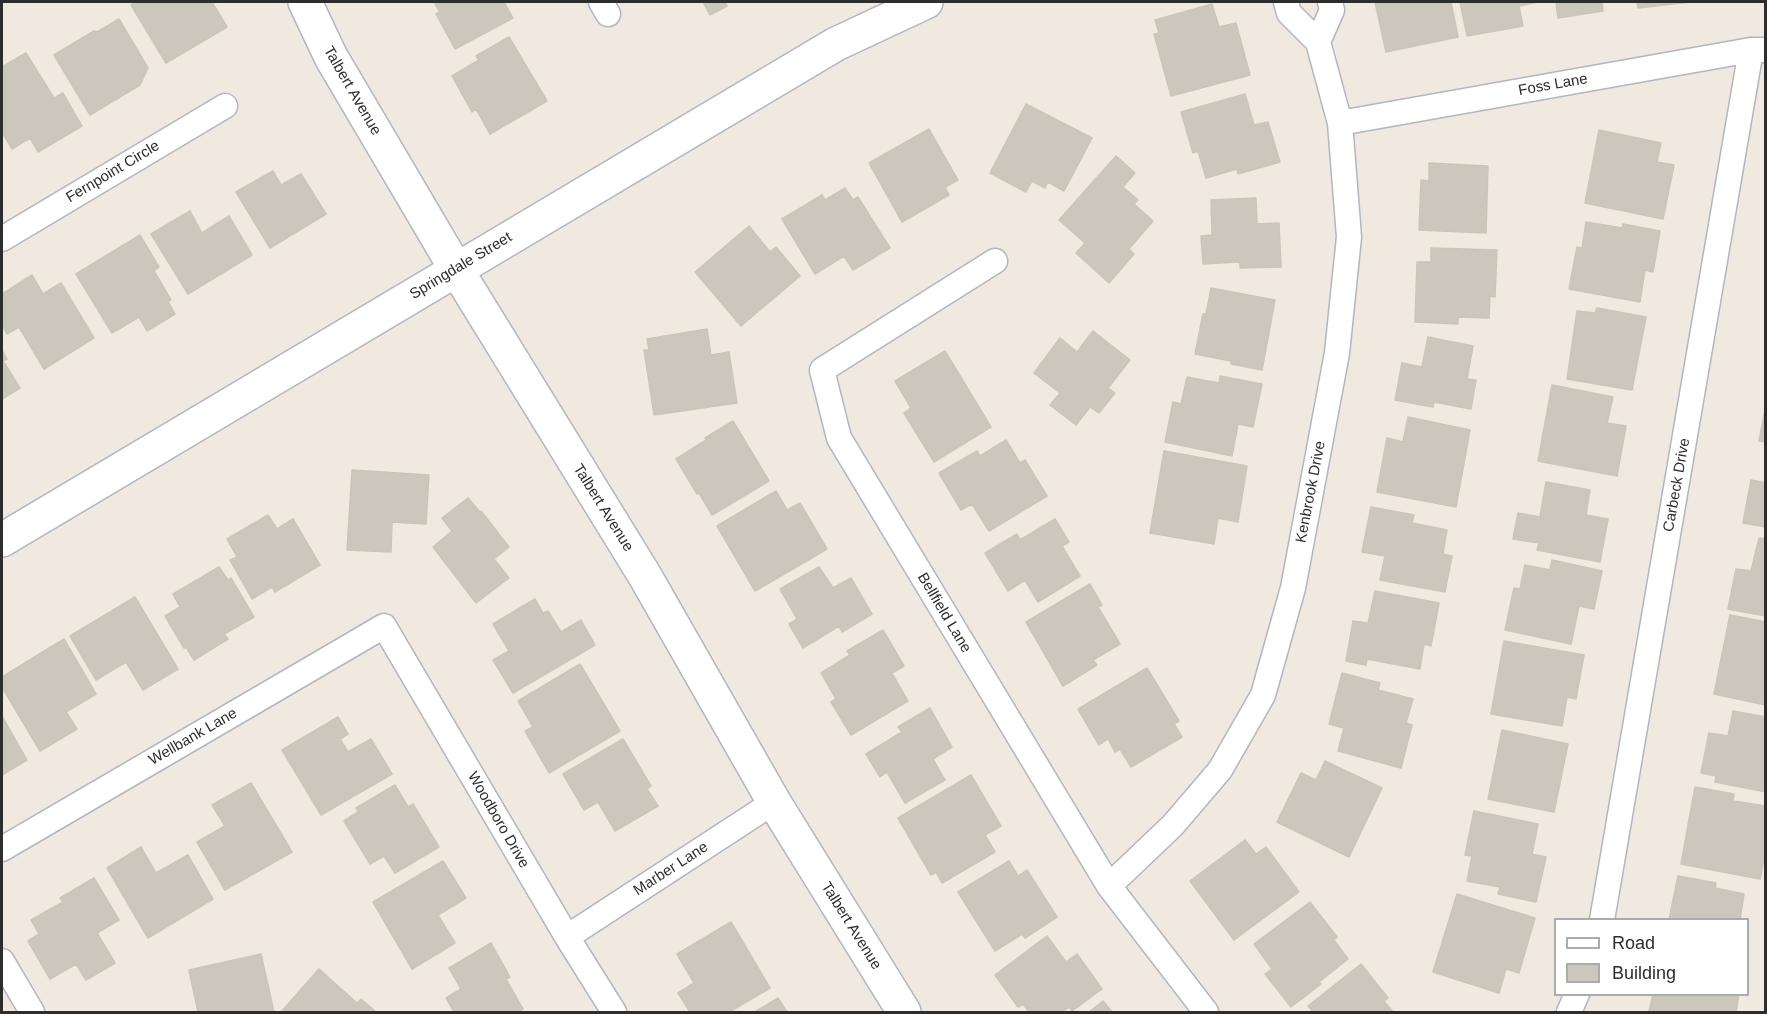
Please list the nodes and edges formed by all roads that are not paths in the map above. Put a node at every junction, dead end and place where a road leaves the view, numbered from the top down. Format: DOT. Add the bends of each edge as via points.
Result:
graph roads {
  1 [pos="305,2"];
  2 [pos="926,2"];
  3 [pos="1286,2"];
  4 [pos="1330,2"];
  5 [pos="1318,42"];
  6 [pos="1758,50"];
  7 [pos="225,106"];
  8 [pos="1340,123"];
  9 [pos="2,239"];
  10 [pos="995,261"];
  11 [pos="456,269"];
  12 [pos="2,540"];
  13 [pos="384,626"];
  14 [pos="774,802"];
  15 [pos="2,849"];
  16 [pos="1109,886"];
  17 [pos="1602,918"];
  18 [pos="567,937"];
  19 [pos="2,962"];
  20 [pos="1576,996"];
  21 [pos="32,1012"];
  22 [pos="614,1012"];
  23 [pos="904,1012"];
  24 [pos="1206,1012"];
  25 [pos="1569,1012"];
  1 -- 11 [label="street, Talbert Avenue" via="331,57"];
  2 -- 11 [label="street, Springdale Street" via="836,44"];
  3 -- 5 [label="street, Kenbrook Drive" via="1289,13"];
  4 -- 5 [label="street" via="1332,10"];
  5 -- 8 [label="street, Kenbrook Drive"];
  6 -- 8 [label="street, Foss Lane"];
  6 -- 17 [label="street, Carbeck Drive"];
  7 -- 9 [label="street, Fernpoint Circle"];
  8 -- 16 [label="street, Kenbrook Drive" via="1349,237 1337,353 1293,588 1263,695 1220,770 1173,825"];
  10 -- 16 [label="street, Bellfield Lane" via="822,370 839,438"];
  11 -- 12 [label="street, Springdale Street"];
  11 -- 14 [label="street, Talbert Avenue" via="645,576"];
  13 -- 15 [label="street, Wellbank Lane"];
  13 -- 18 [label="street, Woodboro Drive"];
  14 -- 18 [label="street, Marber Lane"];
  14 -- 23 [label="street, Talbert Avenue"];
  16 -- 24 [label="street, Bellfield Lane"];
  18 -- 22 [label="street, Woodboro Drive"];
  19 -- 21 [label="street"];
  20 -- 25 [label="street"];
}
